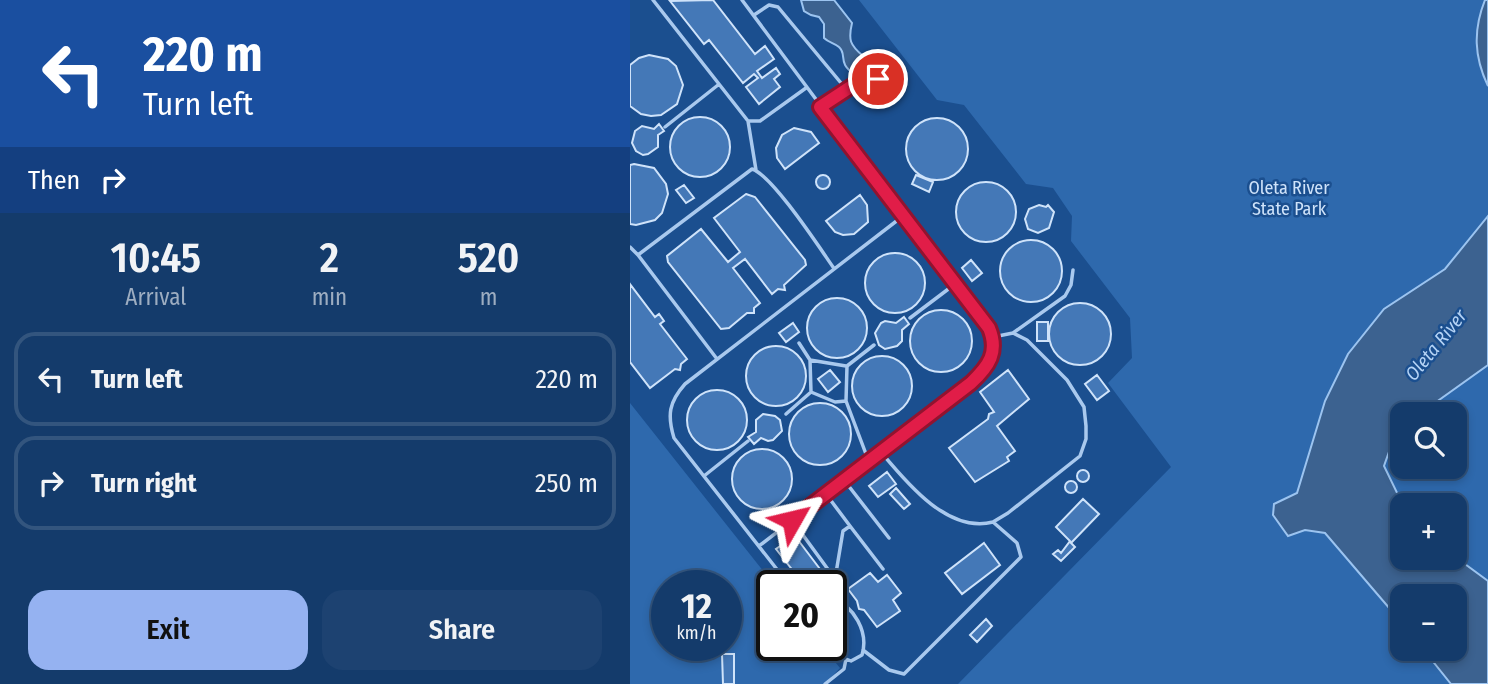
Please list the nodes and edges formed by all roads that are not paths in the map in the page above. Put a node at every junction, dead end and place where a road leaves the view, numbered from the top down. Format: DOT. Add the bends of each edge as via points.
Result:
graph roads {
  1 [pos="653,0"];
  2 [pos="742,0"];
  3 [pos="754,16"];
  4 [pos="898,83"];
  5 [pos="718,85"];
  6 [pos="806,88"];
  7 [pos="846,89"];
  8 [pos="820,107"];
  9 [pos="748,121"];
  10 [pos="664,127"];
  11 [pos="756,170"];
  12 [pos="902,216"];
  13 [pos="630,247"];
  14 [pos="638,255"];
  15 [pos="834,267"];
  16 [pos="1073,270"];
  17 [pos="955,284"];
  18 [pos="910,318"];
  19 [pos="1013,333"];
  20 [pos="993,337"];
  21 [pos="800,343"];
  22 [pos="874,345"];
  23 [pos="717,359"];
  24 [pos="810,360"];
  25 [pos="847,366"];
  26 [pos="811,392"];
  27 [pos="846,401"];
  28 [pos="786,414"];
  29 [pos="748,441"];
  30 [pos="881,452"];
  31 [pos="869,462"];
  32 [pos="704,476"];
  33 [pos="845,480"];
  34 [pos="826,494"];
  35 [pos="792,520"];
  36 [pos="993,522"];
  37 [pos="850,526"];
  38 [pos="889,538"];
  39 [pos="759,546"];
  40 [pos="883,569"];
  41 [pos="778,570"];
  42 [pos="828,570"];
  43 [pos="836,570"];
  44 [pos="847,607"];
  45 [pos="863,650"];
  46 [pos="847,659"];
  47 [pos="846,661"];
  48 [pos="825,684"];
  1 -- 5 [label="lane"];
  2 -- 3 [label="lane"];
  3 -- 6 [label="lane"];
  3 -- 7 [label="lane" via="769,5 778,7"];
  4 -- 7 [label="lane" via="878,79"];
  5 -- 9 [label="lane"];
  5 -- 10 [label="lane"];
  6 -- 8 [label="lane"];
  6 -- 9 [label="lane" via="760,121"];
  7 -- 8 [label="lane"];
  8 -- 12 [label="lane"];
  9 -- 11 [label="lane"];
  11 -- 14 [label="lane" via="749,170"];
  11 -- 15 [label="lane"];
  12 -- 15 [label="lane"];
  12 -- 17 [label="lane"];
  13 -- 14 [label="lane"];
  14 -- 23 [label="lane"];
  15 -- 23 [label="lane"];
  16 -- 19 [label="lane" via="1065,296"];
  17 -- 18 [label="lane"];
  17 -- 20 [label="lane"];
  19 -- 20 [label="lane"];
  19 -- 36 [label="lane" via="1027,340 1067,380 1084,407 1086,439 1080,456"];
  20 -- 30 [label="lane" via="990,363 983,372"];
  21 -- 24 [label="lane"];
  22 -- 25 [label="lane"];
  23 -- 32 [label="lane" via="685,384 670,409 674,438"];
  24 -- 25 [label="lane"];
  24 -- 26 [label="lane"];
  25 -- 27 [label="lane"];
  26 -- 27 [label="lane" via="835,402"];
  26 -- 28 [label="lane"];
  27 -- 31 [label="lane"];
  29 -- 32 [label="lane"];
  30 -- 31 [label="lane"];
  30 -- 36 [label="lane" via="938,509 967,522"];
  31 -- 33 [label="lane"];
  32 -- 39 [label="lane"];
  33 -- 34 [label="lane"];
  33 -- 38 [label="lane"];
  34 -- 35 [label="lane"];
  34 -- 37 [label="lane"];
  35 -- 39 [label="lane"];
  35 -- 42 [label="lane"];
  36 -- 45 [label="lane" via="1017,543 1021,557 908,671 894,673"];
  37 -- 40 [label="lane"];
  37 -- 43 [label="lane" via="843,531"];
  39 -- 41 [label="lane"];
  44 -- 45 [label="lane" via="858,621"];
  45 -- 46 [label="lane" via="855,660"];
  47 -- 48 [label="lane" via="844,669"];
}
